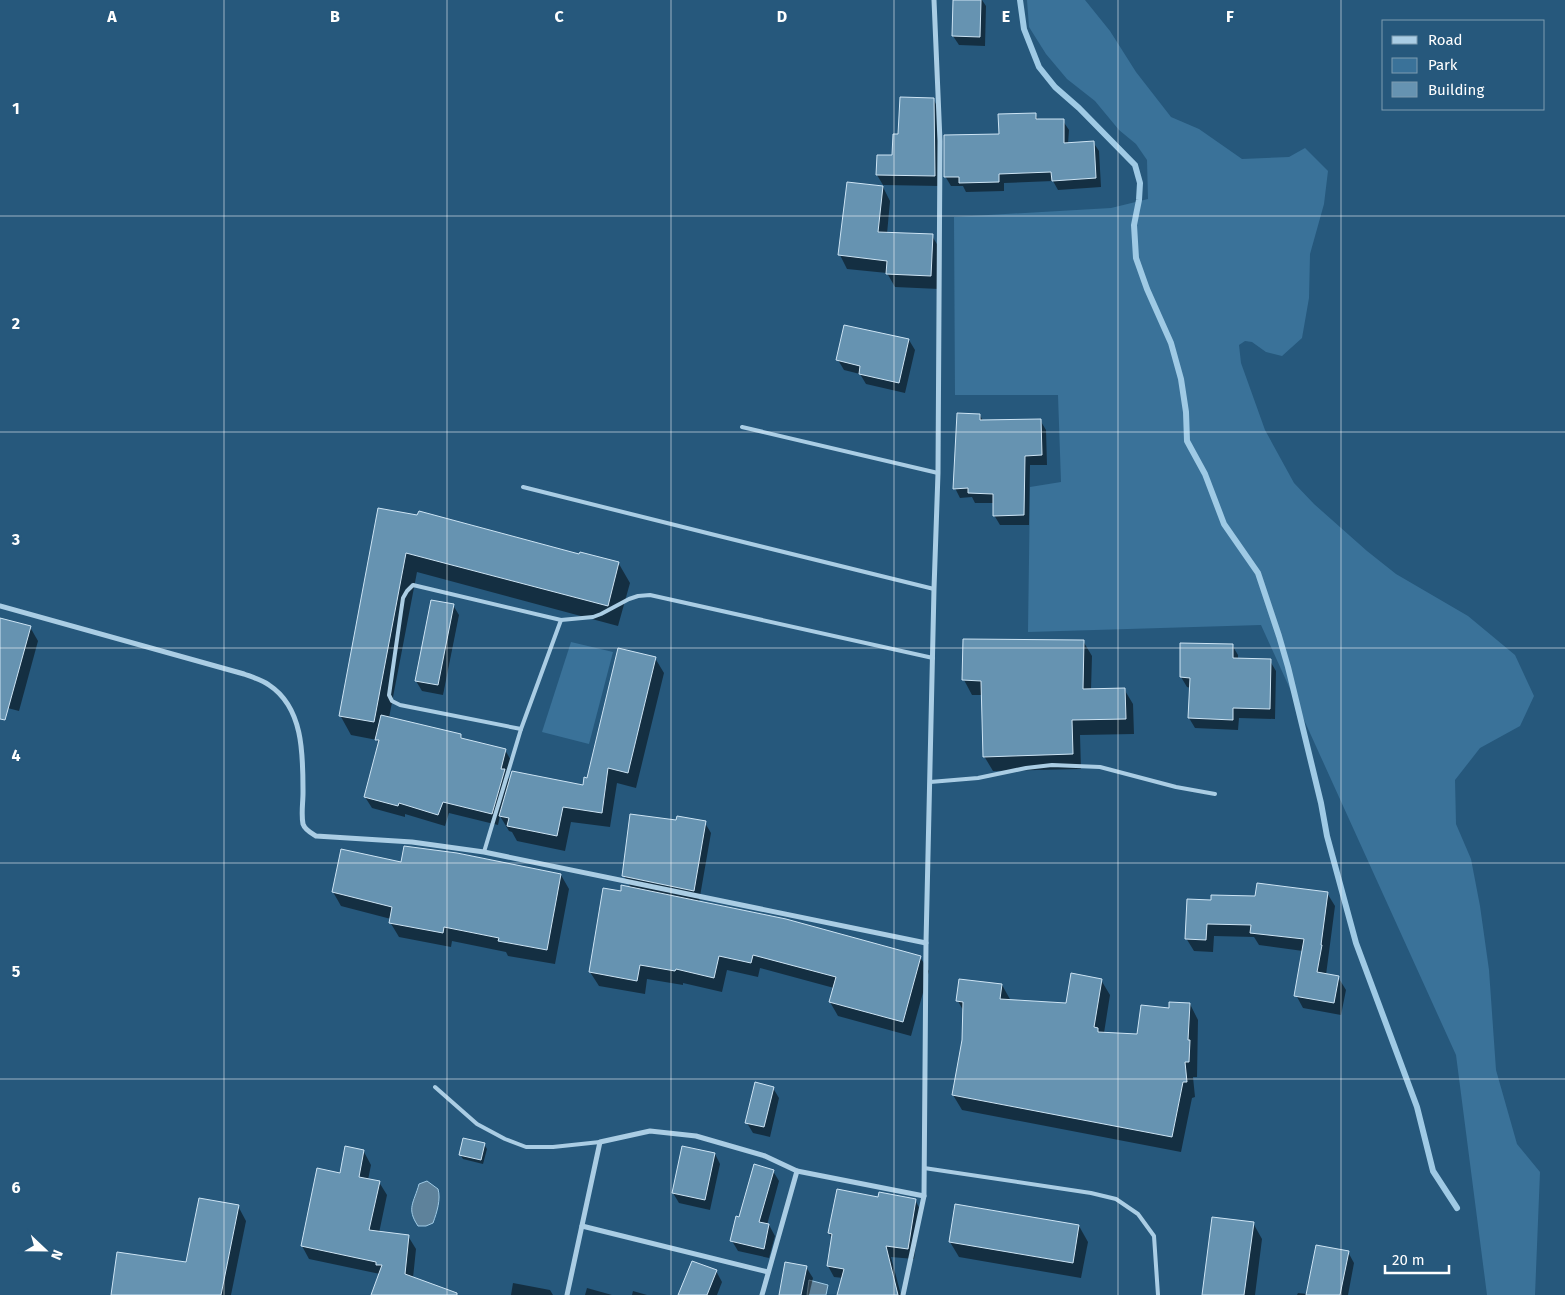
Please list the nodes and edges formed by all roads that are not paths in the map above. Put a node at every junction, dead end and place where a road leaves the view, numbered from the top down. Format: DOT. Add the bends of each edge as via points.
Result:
graph roads {
  1 [pos="934,0"];
  2 [pos="742,427"];
  3 [pos="938,473"];
  4 [pos="523,487"];
  5 [pos="934,588"];
  6 [pos="0,606"];
  7 [pos="561,620"];
  8 [pos="933,658"];
  9 [pos="521,729"];
  10 [pos="930,782"];
  11 [pos="1215,794"];
  12 [pos="484,852"];
  13 [pos="926,943"];
  14 [pos="434,1087"];
  15 [pos="600,1142"];
  16 [pos="924,1168"];
  17 [pos="797,1170"];
  18 [pos="924,1196"];
  19 [pos="582,1226"];
  20 [pos="768,1272"];
  21 [pos="567,1295"];
  22 [pos="762,1295"];
  23 [pos="903,1295"];
  24 [pos="1158,1295"];
  1 -- 3 [label="street" via="940,140"];
  2 -- 3 [label="lane"];
  3 -- 5 [label="street"];
  4 -- 5 [label="lane"];
  5 -- 8 [label="street"];
  6 -- 12 [label="street" via="244,674 269,685 286,701 295,717 300,737 303,825 308,832 316,836 412,842"];
  7 -- 8 [label="lane" via="593,617 629,599 650,595"];
  7 -- 9 [label="lane"];
  7 -- 9 [label="lane" via="414,585 403,598 389,695 392,701"];
  8 -- 10 [label="street"];
  9 -- 12 [label="lane"];
  10 -- 11 [label="lane" via="978,778 1052,764 1100,767"];
  10 -- 13 [label="street"];
  12 -- 13 [label="street"];
  13 -- 16 [label="street"];
  14 -- 15 [label="lane" via="477,1124 526,1147"];
  15 -- 17 [label="street" via="650,1130 696,1136 765,1156"];
  15 -- 19 [label="street"];
  16 -- 18 [label="street"];
  16 -- 24 [label="lane" via="1116,1200 1138,1214 1154,1236"];
  17 -- 18 [label="street"];
  17 -- 20 [label="street"];
  18 -- 23 [label="street"];
  19 -- 20 [label="street"];
  19 -- 21 [label="street"];
  20 -- 22 [label="street"];
}
